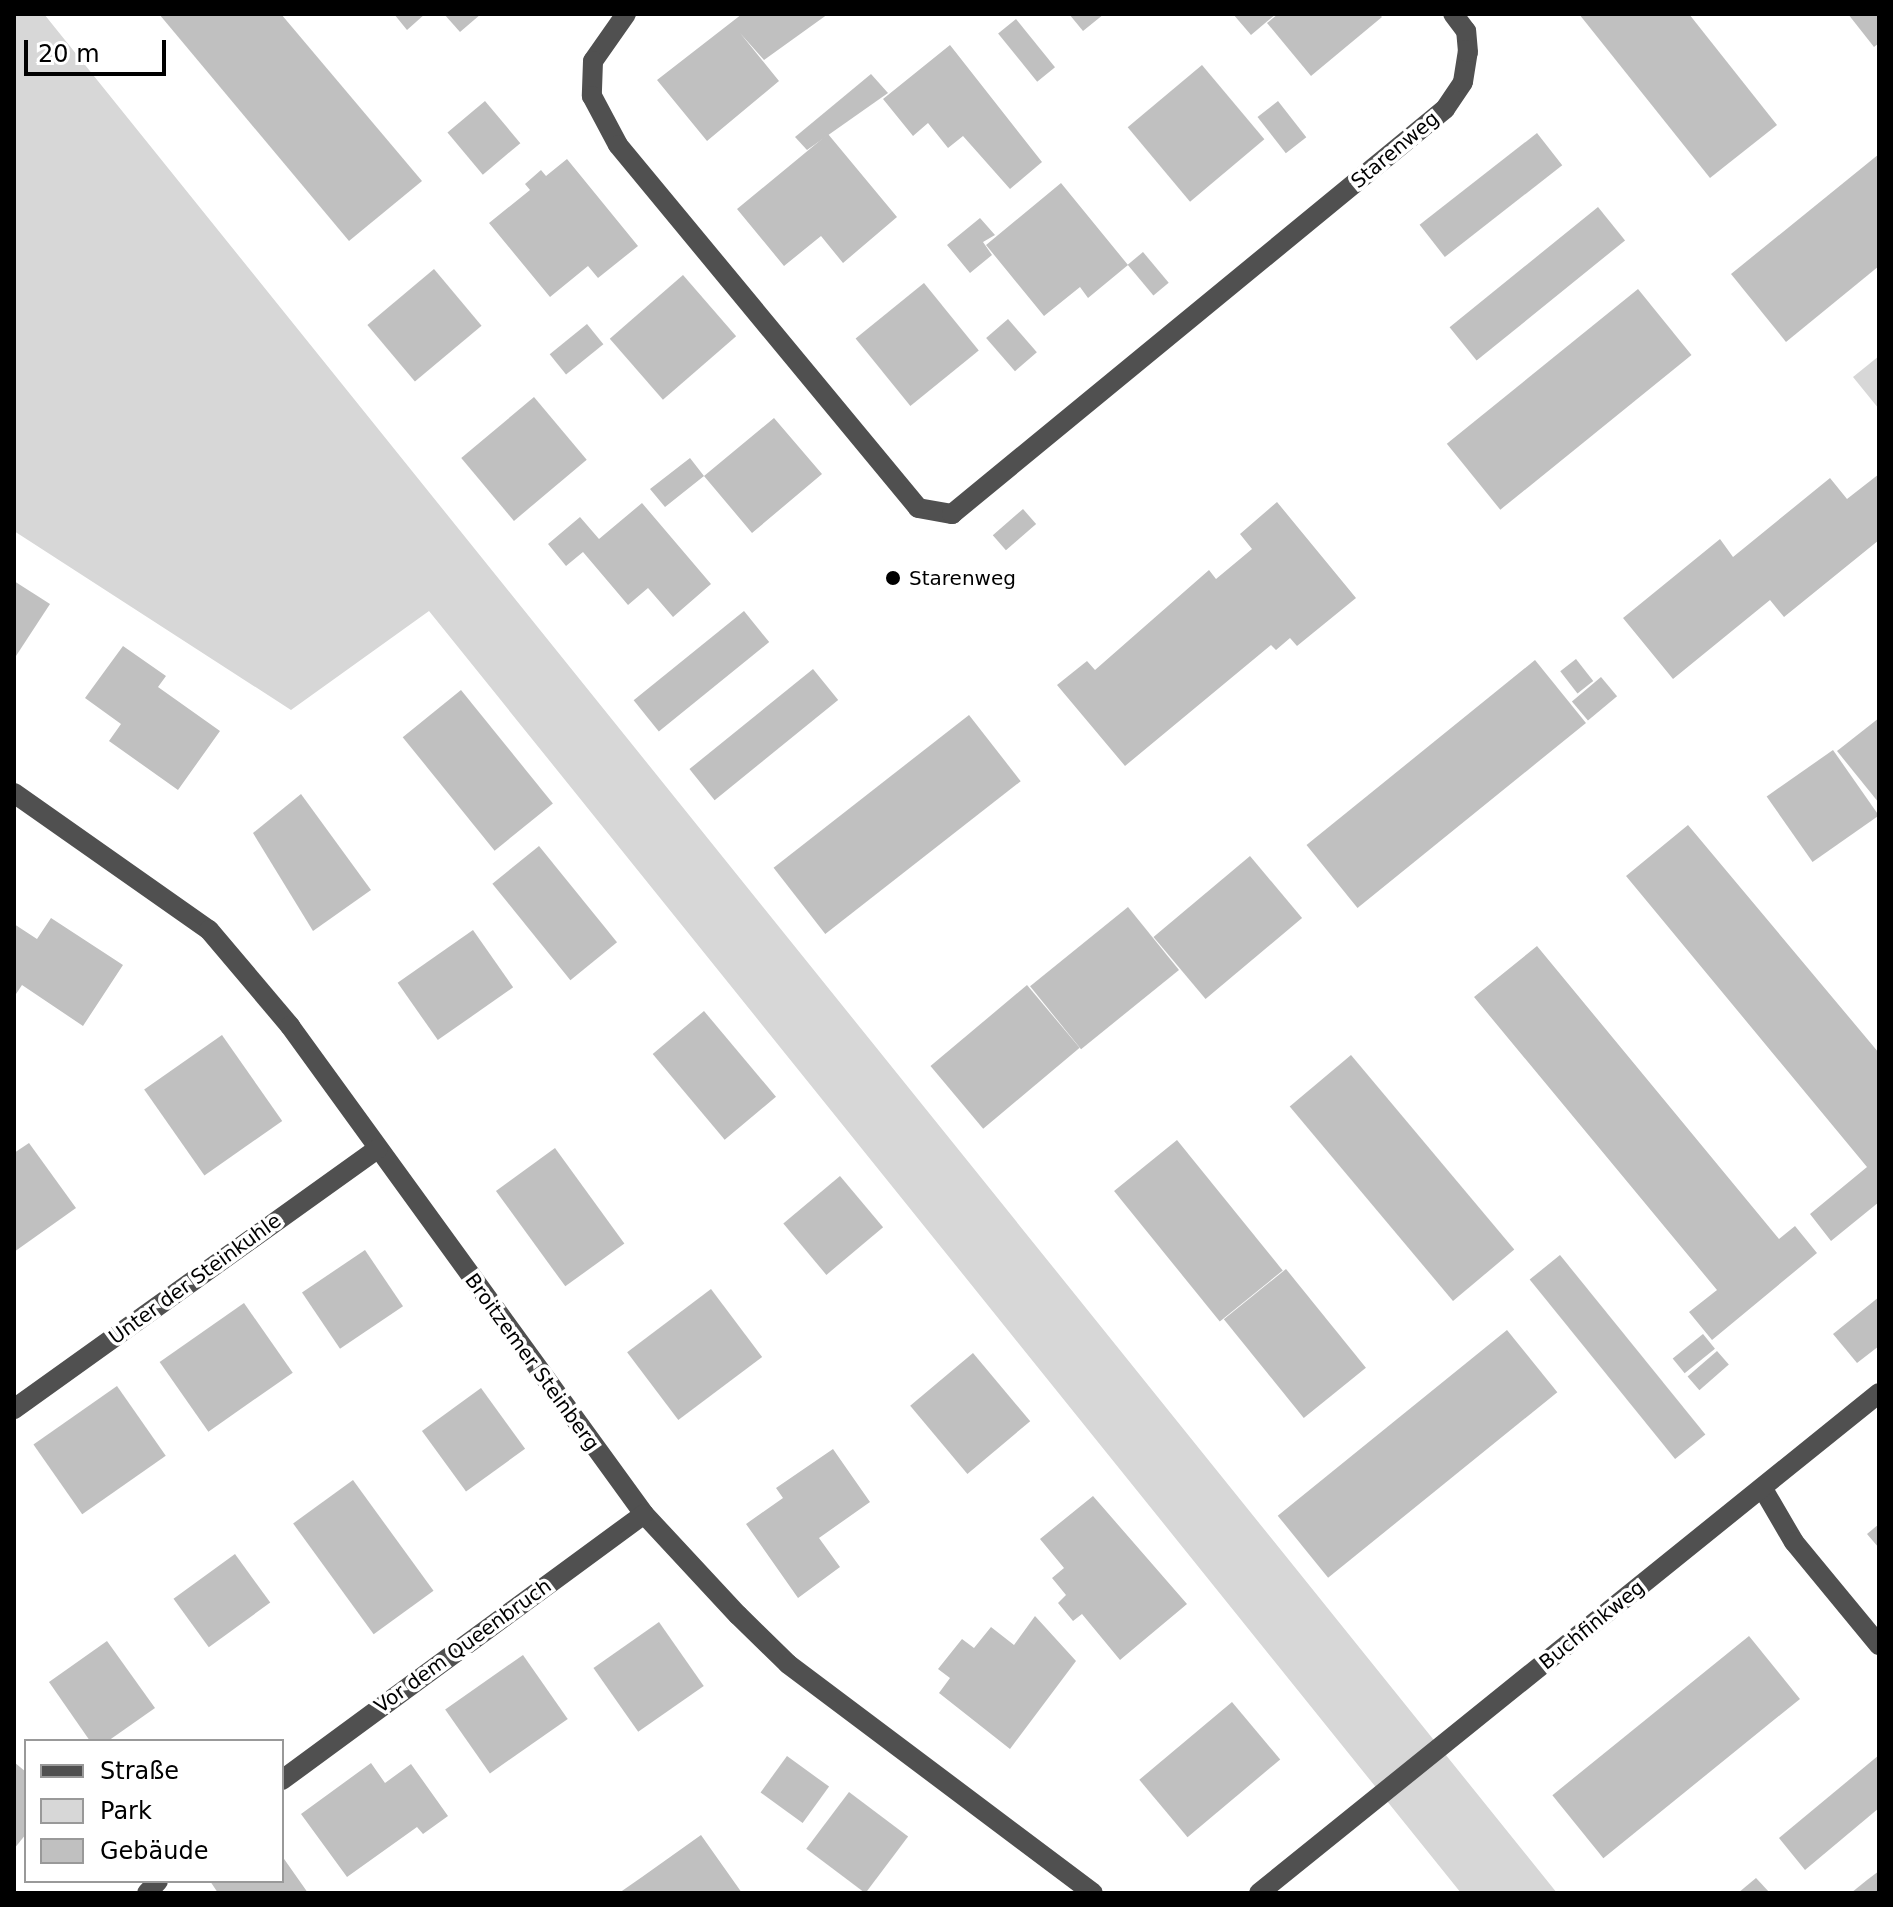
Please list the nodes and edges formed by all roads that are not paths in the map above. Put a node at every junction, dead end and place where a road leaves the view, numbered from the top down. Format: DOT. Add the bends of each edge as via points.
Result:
graph roads {
  1 [pos="626,14"];
  2 [pos="1453,14"];
  3 [pos="14,793"];
  4 [pos="377,1149"];
  5 [pos="1879,1393"];
  6 [pos="14,1409"];
  7 [pos="1763,1489"];
  8 [pos="644,1514"];
  9 [pos="1879,1645"];
  10 [pos="284,1779"];
  11 [pos="1093,1893"];
  12 [pos="1259,1893"];
  1 -- 2 [label="street, Starenweg" via="593,61 592,96 618,145 918,508 952,514 1445,109 1467,62 1466,31"];
  3 -- 4 [label="street, Broitzemer Steinberg" via="209,930"];
  4 -- 6 [label="street, Unter der Steinkuhle"];
  4 -- 8 [label="street, Broitzemer Steinberg"];
  5 -- 7 [label="street, Buchfinkweg"];
  7 -- 9 [label="street" via="1794,1542"];
  7 -- 12 [label="street, Buchfinkweg"];
  8 -- 10 [label="street, Vor dem Queenbruch"];
  8 -- 11 [label="street, Broitzemer Steinberg" via="788,1664"];
}
